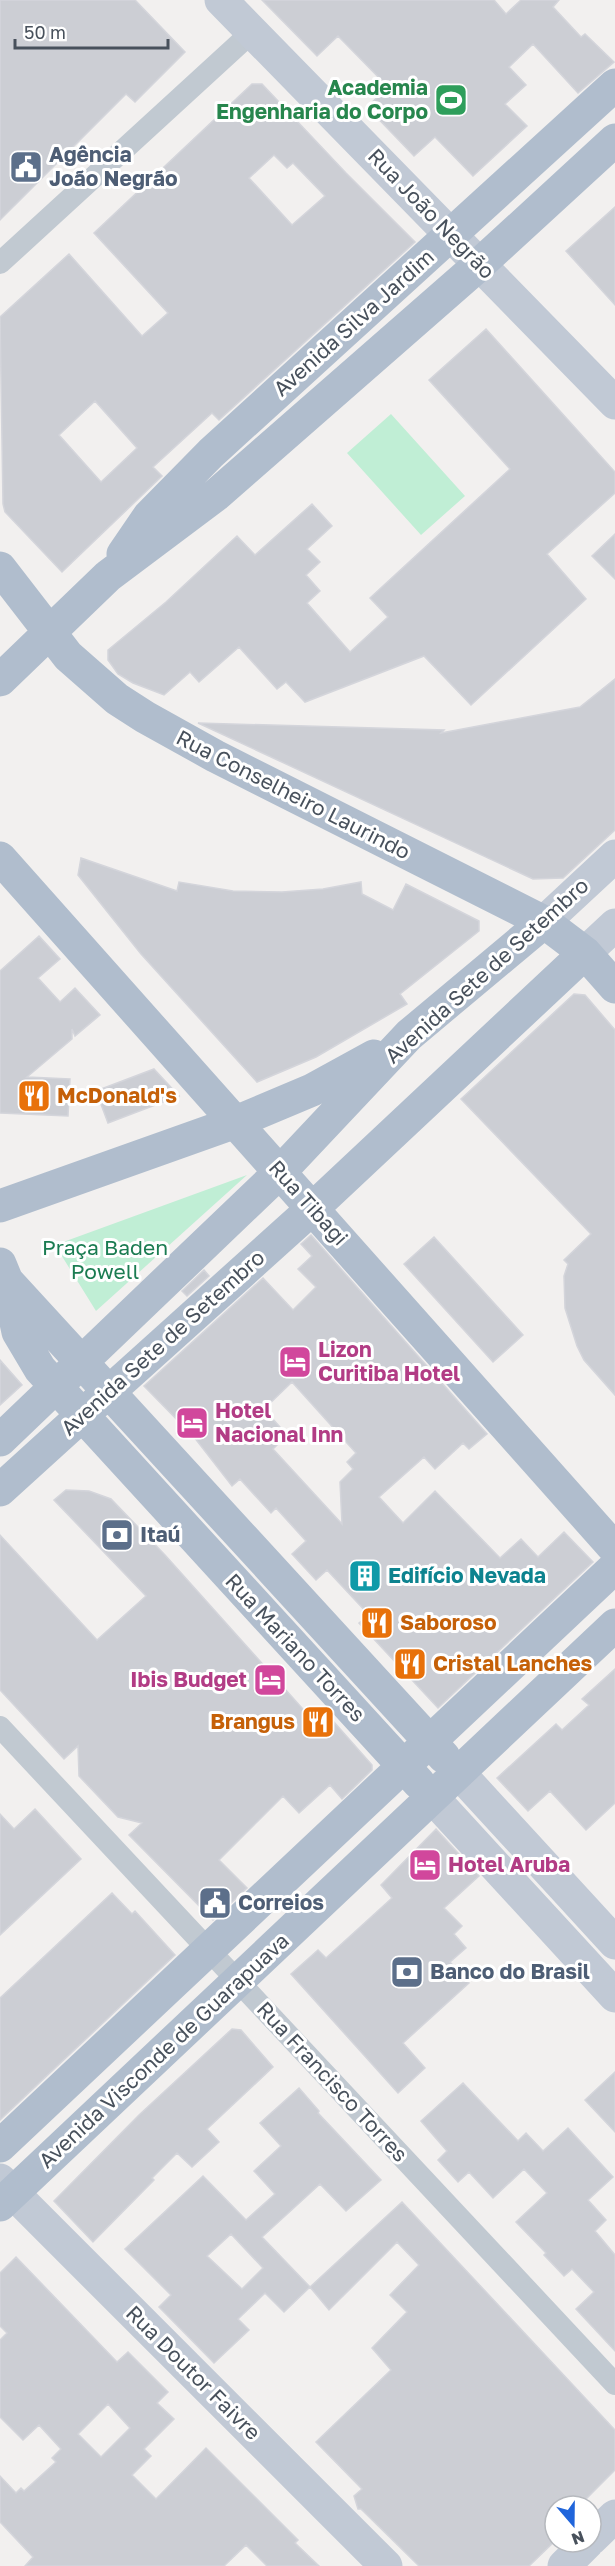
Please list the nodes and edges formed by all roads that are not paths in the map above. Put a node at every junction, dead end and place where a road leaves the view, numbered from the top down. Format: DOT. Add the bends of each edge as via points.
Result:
graph roads {
  1 [pos="221,0"];
  2 [pos="252,32"];
  3 [pos="607,92"];
  4 [pos="604,150"];
  5 [pos="451,235"];
  6 [pos="0,262"];
  7 [pos="480,264"];
  8 [pos="361,317"];
  9 [pos="388,346"];
  10 [pos="615,403"];
  11 [pos="0,568"];
  12 [pos="108,576"];
  13 [pos="49,633"];
  14 [pos="0,680"];
  15 [pos="615,856"];
  16 [pos="0,858"];
  17 [pos="543,922"];
  18 [pos="615,925"];
  19 [pos="585,953"];
  20 [pos="615,987"];
  21 [pos="409,1035"];
  22 [pos="236,1122"];
  23 [pos="280,1172"];
  24 [pos="0,1206"];
  25 [pos="312,1209"];
  26 [pos="2,1276"];
  27 [pos="81,1363"];
  28 [pos="115,1387"];
  29 [pos="55,1388"];
  30 [pos="82,1416"];
  31 [pos="0,1440"];
  32 [pos="0,1490"];
  33 [pos="615,1549"];
  34 [pos="615,1567"];
  35 [pos="575,1605"];
  36 [pos="615,1625"];
  37 [pos="561,1676"];
  38 [pos="0,1727"];
  39 [pos="430,1742"];
  40 [pos="404,1766"];
  41 [pos="459,1773"];
  42 [pos="432,1797"];
  43 [pos="344,1881"];
  44 [pos="266,1896"];
  45 [pos="615,1942"];
  46 [pos="209,1950"];
  47 [pos="238,1981"];
  48 [pos="615,1996"];
  49 [pos="133,2022"];
  50 [pos="108,2104"];
  51 [pos="0,2146"];
  52 [pos="4,2193"];
  53 [pos="615,2384"];
  54 [pos="615,2516"];
  55 [pos="603,2528"];
  56 [pos="576,2554"];
  57 [pos="386,2566"];
  58 [pos="564,2566"];
  1 -- 2 [label="main road, Rua João Negrão"];
  2 -- 5 [label="main road, Rua João Negrão"];
  2 -- 6 [label="street"];
  3 -- 4 [label="main road"];
  3 -- 5 [label="main road, Avenida Silva Jardim"];
  4 -- 7 [label="main road, Avenida Silva Jardim"];
  5 -- 7 [label="main road, Rua João Negrão"];
  5 -- 8 [label="main road, Avenida Silva Jardim"];
  7 -- 9 [label="main road, Avenida Silva Jardim"];
  7 -- 10 [label="main road, Rua João Negrão"];
  8 -- 9 [label="main road"];
  8 -- 12 [label="main road, Avenida Silva Jardim" via="176,486 148,516"];
  9 -- 12 [label="main road, Avenida Silva Jardim" via="216,495"];
  11 -- 13 [label="main road, Rua Conselheiro Laurindo"];
  12 -- 13 [label="main road, Avenida Silva Jardim"];
  13 -- 14 [label="main road, Avenida Silva Jardim"];
  13 -- 17 [label="main road, Rua Conselheiro Laurindo" via="95,680 144,717"];
  15 -- 17 [label="main road, Avenida Sete de Setembro"];
  16 -- 22 [label="main road, Rua Tibagi"];
  17 -- 19 [label="main road, Rua Conselheiro Laurindo"];
  17 -- 21 [label="main road, Avenida Sete de Setembro"];
  18 -- 19 [label="main road, Avenida Sete de Setembro"];
  19 -- 20 [label="main road, Rua Conselheiro Laurindo"];
  19 -- 25 [label="main road, Avenida Sete de Setembro"];
  21 -- 22 [label="main road" via="312,1090"];
  21 -- 23 [label="main road, Avenida Sete de Setembro"];
  22 -- 23 [label="main road, Rua Tibagi"];
  22 -- 24 [label="main road"];
  23 -- 25 [label="main road, Rua Tibagi"];
  23 -- 27 [label="main road, Avenida Sete de Setembro"];
  25 -- 28 [label="main road, Avenida Sete de Setembro"];
  25 -- 33 [label="main road, Rua Tibagi"];
  26 -- 27 [label="main road, Rua Mariano Torres"];
  26 -- 29 [label="main road, Rua Mariano Torres" via="18,1332"];
  27 -- 28 [label="main road, Rua Mariano Torres"];
  27 -- 29 [label="main road, Avenida Sete de Setembro"];
  28 -- 30 [label="main road, Avenida Sete de Setembro"];
  28 -- 39 [label="main road, Rua Mariano Torres"];
  29 -- 30 [label="main road, Rua Mariano Torres"];
  29 -- 31 [label="main road, Avenida Sete de Setembro"];
  30 -- 32 [label="main road, Avenida Sete de Setembro"];
  30 -- 40 [label="main road, Rua Mariano Torres"];
  34 -- 35 [label="main road, Avenida Visconde de Guarapuava"];
  35 -- 37 [label="main road"];
  35 -- 39 [label="main road, Avenida Visconde de Guarapuava"];
  36 -- 37 [label="main road, Avenida Visconde de Guarapuava"];
  37 -- 41 [label="main road, Avenida Visconde de Guarapuava"];
  38 -- 46 [label="street, Rua Francisco Torres"];
  39 -- 40 [label="main road, Avenida Visconde de Guarapuava"];
  39 -- 41 [label="main road, Rua Mariano Torres"];
  40 -- 42 [label="main road, Rua Mariano Torres"];
  40 -- 44 [label="main road, Avenida Visconde de Guarapuava"];
  41 -- 42 [label="main road, Avenida Visconde de Guarapuava"];
  41 -- 45 [label="main road, Rua Mariano Torres"];
  42 -- 43 [label="main road, Avenida Visconde de Guarapuava"];
  42 -- 48 [label="main road, Rua Mariano Torres"];
  43 -- 44 [label="main road"];
  43 -- 47 [label="main road, Avenida Visconde de Guarapuava"];
  44 -- 46 [label="main road, Avenida Visconde de Guarapuava"];
  46 -- 47 [label="street, Rua Francisco Torres"];
  46 -- 49 [label="main road, Avenida Visconde de Guarapuava"];
  47 -- 50 [label="main road, Avenida Visconde de Guarapuava"];
  47 -- 53 [label="street, Rua Francisco Torres"];
  49 -- 50 [label="main road"];
  49 -- 51 [label="main road, Avenida Visconde de Guarapuava"];
  50 -- 52 [label="main road, Avenida Visconde de Guarapuava"];
  52 -- 57 [label="main road, Rua Doutor Faivre"];
  54 -- 55 [label="main road"];
  56 -- 58 [label="main road"];
}
